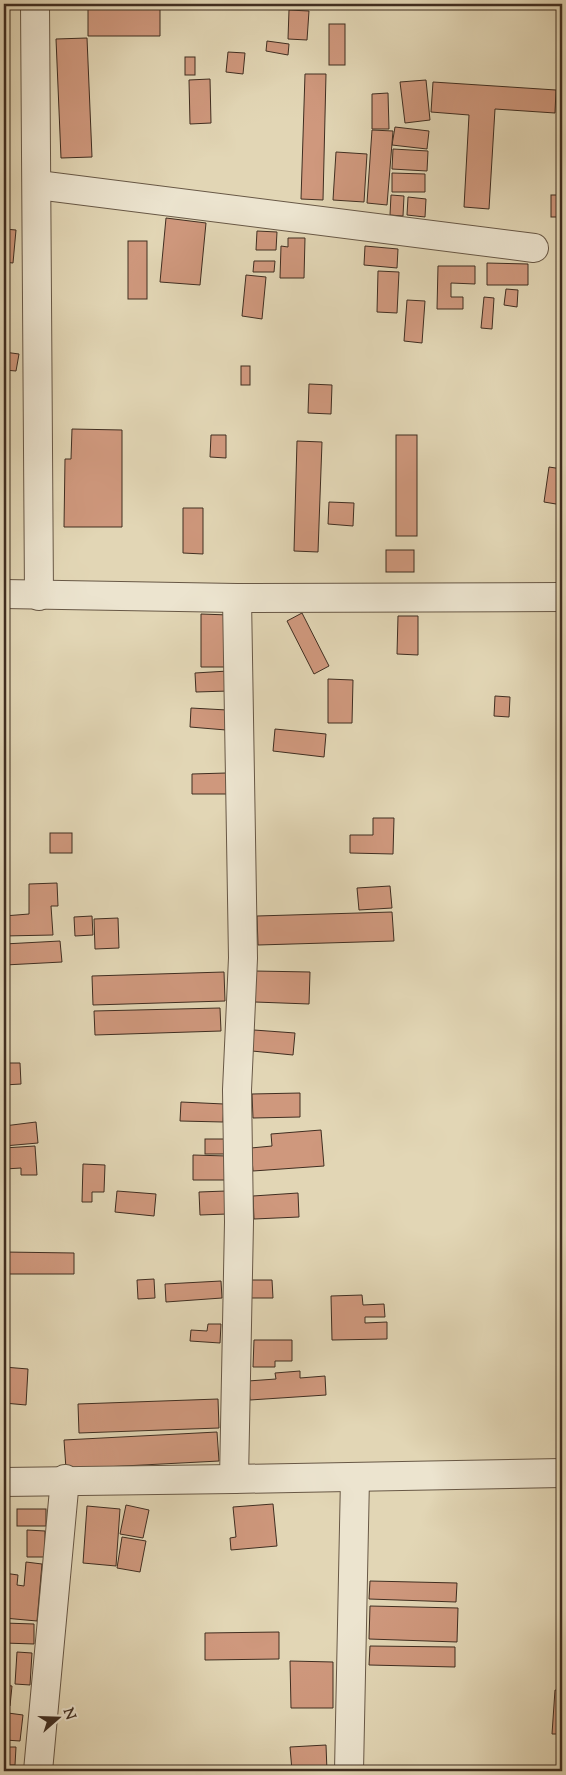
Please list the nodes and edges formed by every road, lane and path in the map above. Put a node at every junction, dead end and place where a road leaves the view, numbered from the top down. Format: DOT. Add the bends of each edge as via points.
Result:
graph roads {
  1 [pos="34,4"];
  2 [pos="38,185"];
  3 [pos="534,248"];
  4 [pos="4,594"];
  5 [pos="39,596"];
  6 [pos="562,597"];
  7 [pos="237,598"];
  8 [pos="562,1474"];
  9 [pos="355,1478"];
  10 [pos="65,1479"];
  11 [pos="234,1479"];
  12 [pos="4,1482"];
  13 [pos="38,1771"];
  14 [pos="349,1771"];
  1 -- 2 [label="street"];
  2 -- 3 [label="street"];
  2 -- 5 [label="street"];
  4 -- 5 [label="street"];
  5 -- 7 [label="street"];
  6 -- 7 [label="street"];
  7 -- 11 [label="street" via="243,958 237,1090 240,1222"];
  8 -- 9 [label="street"];
  9 -- 11 [label="street"];
  9 -- 14 [label="street"];
  10 -- 11 [label="street"];
  10 -- 12 [label="street"];
  10 -- 13 [label="street"];
}
